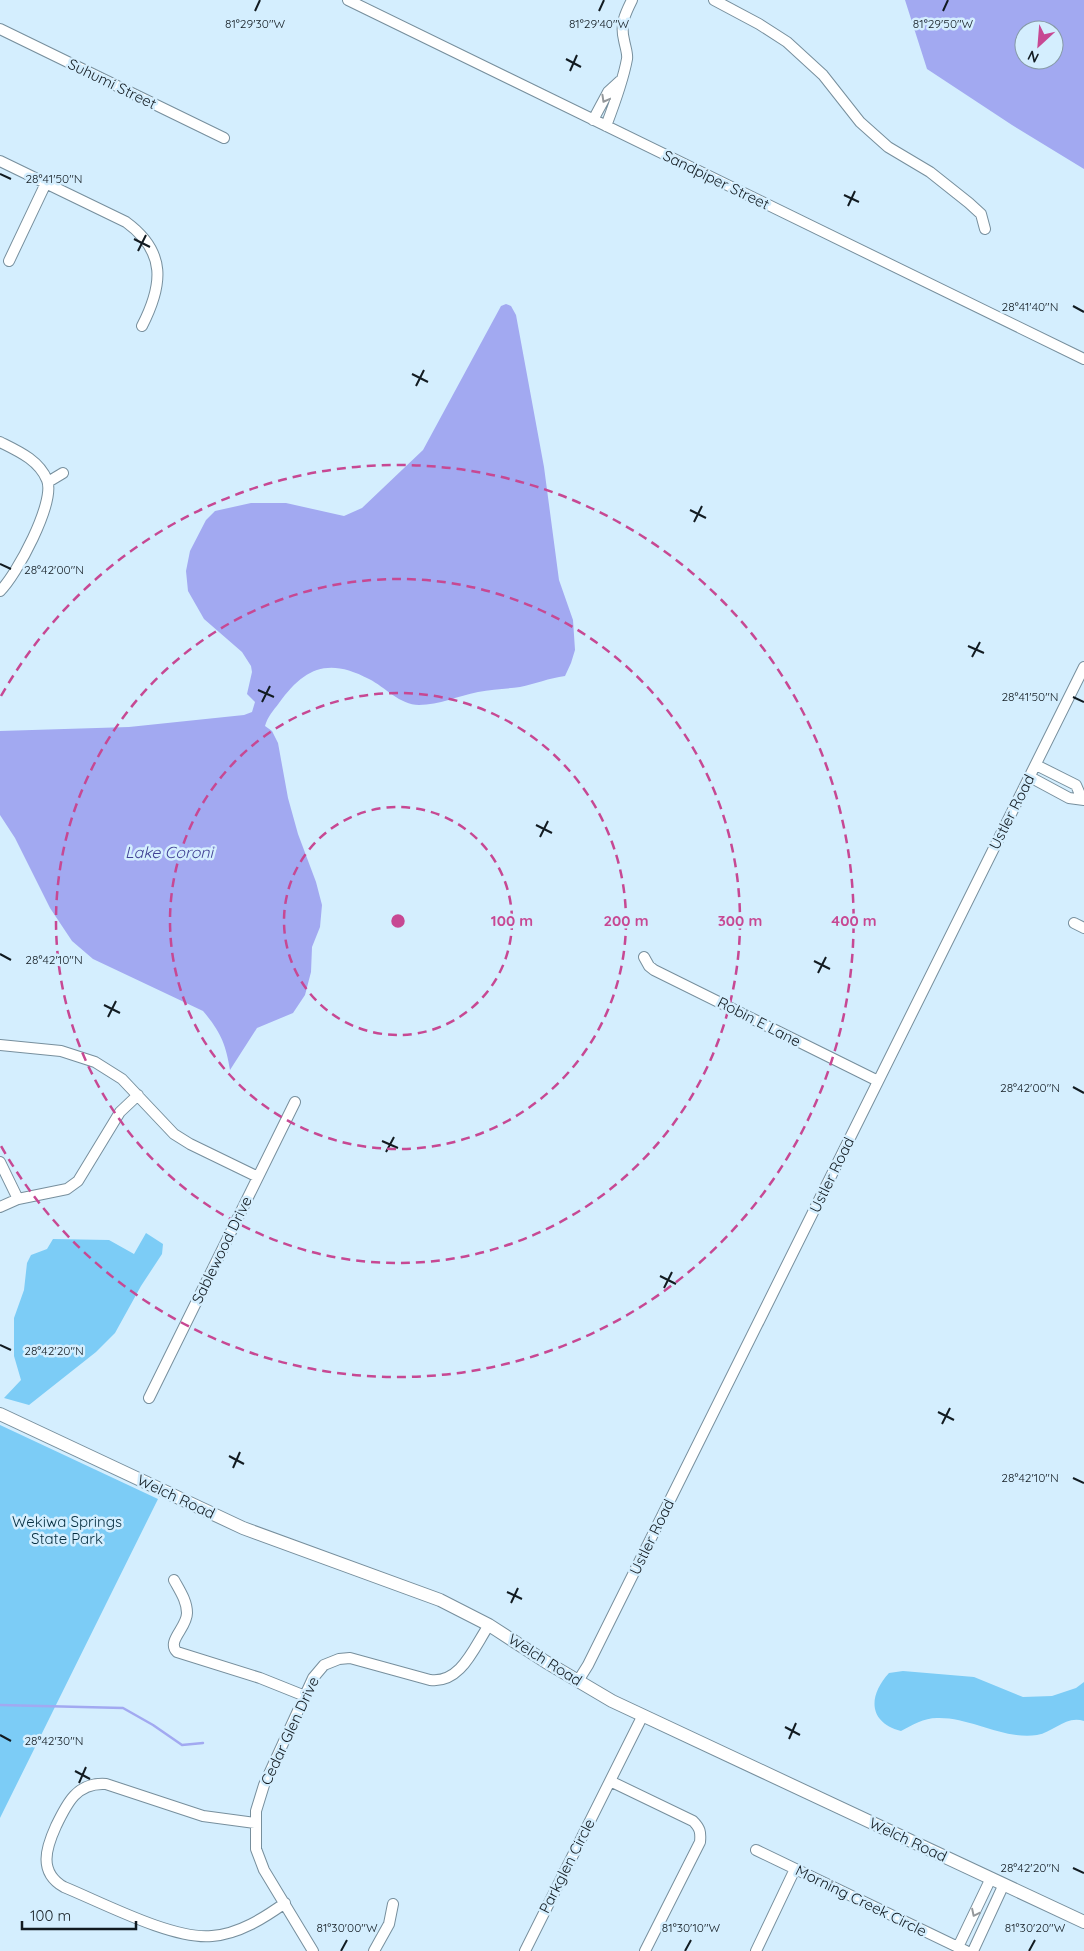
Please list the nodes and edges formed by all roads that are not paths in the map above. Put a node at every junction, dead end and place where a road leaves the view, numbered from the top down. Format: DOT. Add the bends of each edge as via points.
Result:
graph roads {
  1 [pos="348,0"];
  2 [pos="632,0"];
  3 [pos="714,0"];
  4 [pos="0,29"];
  5 [pos="620,82"];
  6 [pos="593,120"];
  7 [pos="606,126"];
  8 [pos="224,138"];
  9 [pos="0,161"];
  10 [pos="46,183"];
  11 [pos="985,229"];
  12 [pos="9,260"];
  13 [pos="142,326"];
  14 [pos="1084,359"];
  15 [pos="0,442"];
  16 [pos="63,473"];
  17 [pos="48,482"];
  18 [pos="0,592"];
  19 [pos="1084,667"];
  20 [pos="1036,765"];
  21 [pos="1030,777"];
  22 [pos="1062,778"];
  23 [pos="1056,791"];
  24 [pos="1083,799"];
  25 [pos="1074,924"];
  26 [pos="1084,928"];
  27 [pos="644,957"];
  28 [pos="0,1045"];
  29 [pos="878,1082"];
  30 [pos="138,1094"];
  31 [pos="295,1102"];
  32 [pos="0,1162"];
  33 [pos="258,1177"];
  34 [pos="18,1199"];
  35 [pos="0,1207"];
  36 [pos="149,1398"];
  37 [pos="0,1414"];
  38 [pos="174,1580"];
  39 [pos="489,1625"];
  40 [pos="578,1681"];
  41 [pos="305,1696"];
  42 [pos="643,1715"];
  43 [pos="610,1781"];
  44 [pos="255,1823"];
  45 [pos="756,1850"];
  46 [pos="795,1869"];
  47 [pos="991,1878"];
  48 [pos="1004,1884"];
  49 [pos="285,1903"];
  50 [pos="393,1904"];
  51 [pos="1084,1922"];
  52 [pos="962,1949"];
  53 [pos="757,1950"];
  54 [pos="312,1951"];
  55 [pos="374,1951"];
  56 [pos="525,1951"];
  57 [pos="645,1951"];
  58 [pos="973,1951"];
  1 -- 6 [label="street, Sandpiper Street"];
  2 -- 5 [label="street" via="622,20 627,58"];
  3 -- 11 [label="street" via="787,42 823,75 860,122 888,146 930,172 981,214"];
  4 -- 8 [label="street, Suhumi Street"];
  5 -- 6 [label="street, one-way" via="608,92"];
  5 -- 7 [label="street"];
  6 -- 7 [label="street, Sandpiper Street"];
  7 -- 14 [label="street, Sandpiper Street"];
  9 -- 10 [label="street"];
  10 -- 12 [label="street"];
  10 -- 13 [label="street" via="126,222 151,248 158,279 156,294"];
  15 -- 17 [label="street" via="24,454 40,467"];
  16 -- 17 [label="street"];
  17 -- 18 [label="street" via="48,501 12,580"];
  19 -- 20 [label="street, Ustler Road"];
  20 -- 21 [label="street, Ustler Road"];
  20 -- 22 [label="street"];
  21 -- 23 [label="street"];
  21 -- 29 [label="street, Ustler Road"];
  22 -- 23 [label="street"];
  22 -- 24 [label="street" via="1076,785"];
  23 -- 24 [label="street" via="1069,798"];
  25 -- 26 [label="street"];
  27 -- 29 [label="street, Robin E Lane" via="654,970"];
  28 -- 30 [label="street" via="62,1051 80,1056 109,1069"];
  29 -- 40 [label="street, Ustler Road"];
  30 -- 33 [label="street" via="174,1134"];
  30 -- 34 [label="street" via="120,1112 78,1180 67,1189"];
  31 -- 33 [label="street, Sablewood Drive"];
  32 -- 34 [label="street"];
  33 -- 36 [label="street, Sablewood Drive"];
  34 -- 35 [label="street"];
  37 -- 39 [label="main road, Welch Road" via="243,1528 440,1600"];
  38 -- 41 [label="street" via="186,1602 187,1611 184,1626 173,1641 176,1652 260,1678"];
  39 -- 40 [label="main road, Welch Road"];
  39 -- 41 [label="street, Cedar Glen Drive" via="460,1670 443,1681 345,1658 329,1662 320,1669"];
  40 -- 42 [label="main road, Welch Road"];
  41 -- 44 [label="street, Cedar Glen Drive" via="264,1785"];
  42 -- 43 [label="street, Parkglen Circle"];
  42 -- 47 [label="main road, Welch Road"];
  43 -- 56 [label="street, Parkglen Circle"];
  43 -- 57 [label="street" via="693,1821 700,1828 700,1842"];
  44 -- 49 [label="street, Cedar Glen Drive" via="260,1861"];
  44 -- 49 [label="street" via="203,1816 106,1784 90,1785 76,1792 66,1804 47,1846 46,1865 53,1878 64,1886 181,1934 210,1936 230,1932 259,1920"];
  45 -- 46 [label="street, Morning Creek Circle"];
  46 -- 52 [label="street, Morning Creek Circle"];
  46 -- 53 [label="street"];
  47 -- 48 [label="main road, Welch Road"];
  47 -- 52 [label="street, one-way"];
  48 -- 51 [label="main road, Welch Road"];
  48 -- 58 [label="street"];
  49 -- 54 [label="street, Cedar Glen Drive"];
  50 -- 55 [label="street" via="389,1924"];
}
